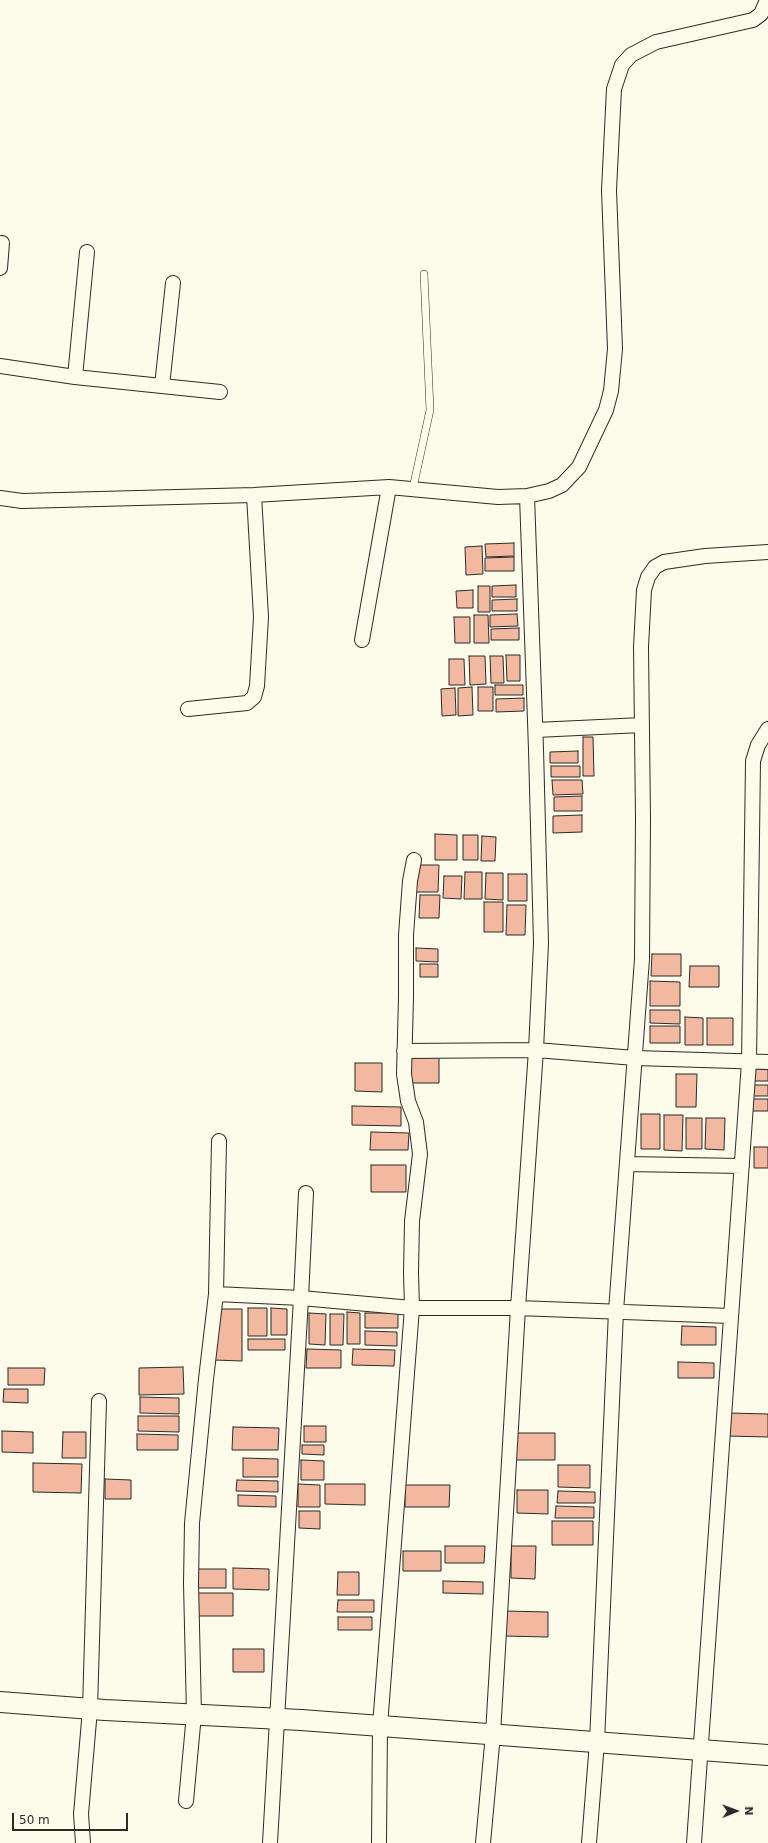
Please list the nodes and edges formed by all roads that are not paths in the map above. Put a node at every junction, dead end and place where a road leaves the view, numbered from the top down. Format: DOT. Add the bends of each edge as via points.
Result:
graph roads {
  1 [pos="767,0"];
  2 [pos="2,243"];
  3 [pos="87,252"];
  4 [pos="0,268"];
  5 [pos="424,274"];
  6 [pos="173,283"];
  7 [pos="0,366"];
  8 [pos="75,377"];
  9 [pos="162,386"];
  10 [pos="220,392"];
  11 [pos="389,487"];
  12 [pos="413,488"];
  13 [pos="254,495"];
  14 [pos="527,496"];
  15 [pos="0,498"];
  16 [pos="768,552"];
  17 [pos="362,640"];
  18 [pos="188,709"];
  19 [pos="642,725"];
  20 [pos="536,730"];
  21 [pos="768,730"];
  22 [pos="414,860"];
  23 [pos="536,1050"];
  24 [pos="404,1051"];
  25 [pos="635,1058"];
  26 [pos="748,1062"];
  27 [pos="768,1062"];
  28 [pos="219,1141"];
  29 [pos="627,1164"];
  30 [pos="742,1166"];
  31 [pos="306,1193"];
  32 [pos="216,1294"];
  33 [pos="301,1298"];
  34 [pos="412,1308"];
  35 [pos="518,1308"];
  36 [pos="616,1311"];
  37 [pos="730,1316"];
  38 [pos="99,1401"];
  39 [pos="0,1702"];
  40 [pos="90,1709"];
  41 [pos="194,1714"];
  42 [pos="278,1719"];
  43 [pos="380,1726"];
  44 [pos="493,1734"];
  45 [pos="597,1742"];
  46 [pos="702,1750"];
  47 [pos="768,1754"];
  48 [pos="186,1801"];
  49 [pos="82,1843"];
  50 [pos="270,1843"];
  51 [pos="379,1843"];
  52 [pos="483,1843"];
  53 [pos="590,1843"];
  54 [pos="694,1843"];
  1 -- 14 [label="street" via="761,14 753,20 656,42 631,55 622,65 614,88 609,190 615,349 611,391 606,410 579,467 562,485"];
  2 -- 4 [label="street"];
  3 -- 8 [label="street"];
  5 -- 12 [label="lane" via="430,410"];
  6 -- 9 [label="street"];
  7 -- 8 [label="street"];
  8 -- 9 [label="street"];
  9 -- 10 [label="street"];
  11 -- 12 [label="street"];
  11 -- 13 [label="street"];
  11 -- 17 [label="street"];
  12 -- 14 [label="street" via="498,496"];
  13 -- 15 [label="street" via="22,501"];
  13 -- 18 [label="street" via="261,617 257,686 254,697 247,703"];
  14 -- 20 [label="street"];
  16 -- 19 [label="street" via="705,556 664,562 651,572 644,590 640,647"];
  19 -- 20 [label="street"];
  19 -- 25 [label="street" via="642,959"];
  20 -- 23 [label="street" via="541,943"];
  21 -- 26 [label="street" via="758,745 753,761"];
  22 -- 24 [label="street" via="406,935"];
  23 -- 24 [label="street"];
  23 -- 25 [label="street"];
  23 -- 35 [label="street"];
  24 -- 34 [label="street" via="405,1089 420,1140 412,1222"];
  25 -- 26 [label="street"];
  25 -- 29 [label="street"];
  26 -- 27 [label="street"];
  26 -- 30 [label="street"];
  28 -- 32 [label="street"];
  29 -- 30 [label="street"];
  29 -- 36 [label="street"];
  30 -- 37 [label="street"];
  31 -- 33 [label="street"];
  32 -- 33 [label="street"];
  32 -- 41 [label="street" via="192,1523"];
  33 -- 34 [label="street"];
  33 -- 42 [label="street"];
  34 -- 35 [label="street"];
  34 -- 43 [label="street"];
  35 -- 36 [label="street"];
  35 -- 44 [label="street"];
  36 -- 37 [label="street"];
  36 -- 45 [label="street"];
  37 -- 46 [label="street"];
  38 -- 40 [label="street"];
  39 -- 40 [label="street"];
  40 -- 41 [label="street"];
  40 -- 49 [label="street" via="81,1814"];
  41 -- 42 [label="street"];
  41 -- 48 [label="street"];
  42 -- 43 [label="street"];
  42 -- 50 [label="street"];
  43 -- 44 [label="street"];
  43 -- 51 [label="street"];
  44 -- 45 [label="street"];
  44 -- 52 [label="street"];
  45 -- 46 [label="street"];
  45 -- 53 [label="street"];
  46 -- 47 [label="street"];
  46 -- 54 [label="street"];
}
